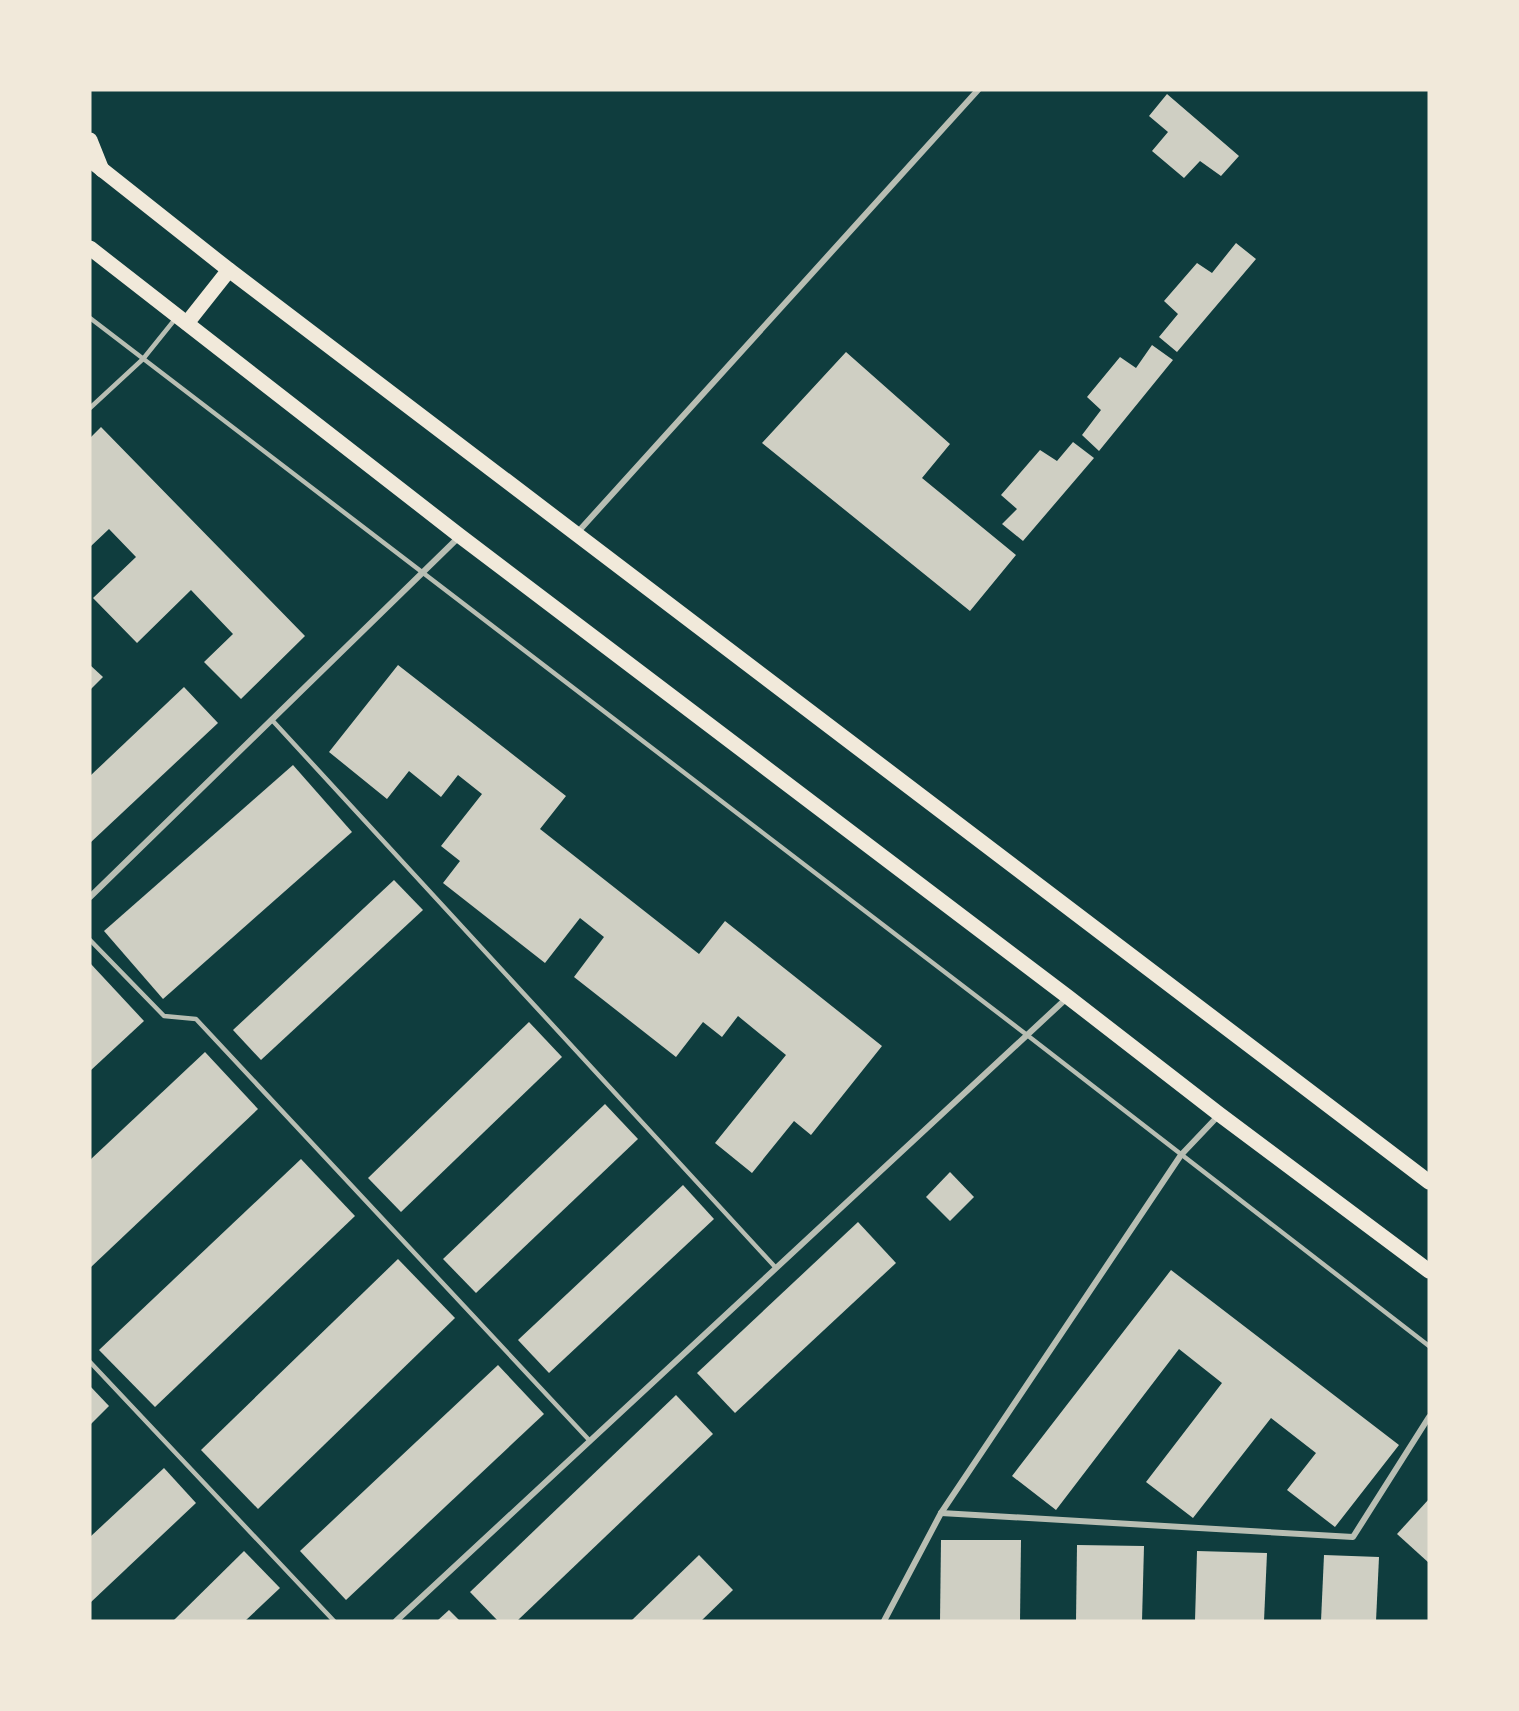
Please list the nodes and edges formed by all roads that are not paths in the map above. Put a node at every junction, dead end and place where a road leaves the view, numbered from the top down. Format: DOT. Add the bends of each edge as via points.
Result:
graph roads {
  1 [pos="978,90"];
  2 [pos="90,140"];
  3 [pos="96,165"];
  4 [pos="90,248"];
  5 [pos="230,270"];
  6 [pos="90,318"];
  7 [pos="182,320"];
  8 [pos="142,359"];
  9 [pos="90,408"];
  10 [pos="576,534"];
  11 [pos="460,537"];
  12 [pos="422,573"];
  13 [pos="272,720"];
  14 [pos="90,897"];
  15 [pos="90,940"];
  16 [pos="1068,997"];
  17 [pos="1027,1035"];
  18 [pos="1219,1114"];
  19 [pos="1180,1155"];
  20 [pos="1429,1182"];
  21 [pos="776,1268"];
  22 [pos="1429,1271"];
  23 [pos="1429,1346"];
  24 [pos="90,1362"];
  25 [pos="1429,1417"];
  26 [pos="590,1441"];
  27 [pos="940,1514"];
  28 [pos="334,1621"];
  29 [pos="396,1621"];
  30 [pos="884,1621"];
  1 -- 10 [label="street"];
  2 -- 3 [label="main road"];
  3 -- 5 [label="main road"];
  4 -- 7 [label="main road"];
  5 -- 7 [label="main road"];
  5 -- 10 [label="main road"];
  6 -- 8 [label="lane"];
  7 -- 8 [label="lane"];
  7 -- 11 [label="main road"];
  8 -- 9 [label="lane"];
  8 -- 12 [label="lane"];
  10 -- 20 [label="main road"];
  11 -- 12 [label="street"];
  11 -- 16 [label="main road"];
  12 -- 13 [label="street"];
  12 -- 17 [label="lane"];
  13 -- 14 [label="street"];
  13 -- 21 [label="lane"];
  15 -- 26 [label="lane" via="164,1016 196,1019"];
  16 -- 17 [label="street"];
  16 -- 18 [label="main road"];
  17 -- 19 [label="lane"];
  17 -- 21 [label="street"];
  18 -- 19 [label="street"];
  18 -- 22 [label="main road"];
  19 -- 23 [label="lane"];
  19 -- 27 [label="street"];
  21 -- 26 [label="street"];
  24 -- 28 [label="lane"];
  25 -- 27 [label="street" via="1353,1537"];
  26 -- 29 [label="street"];
  27 -- 30 [label="street"];
}
